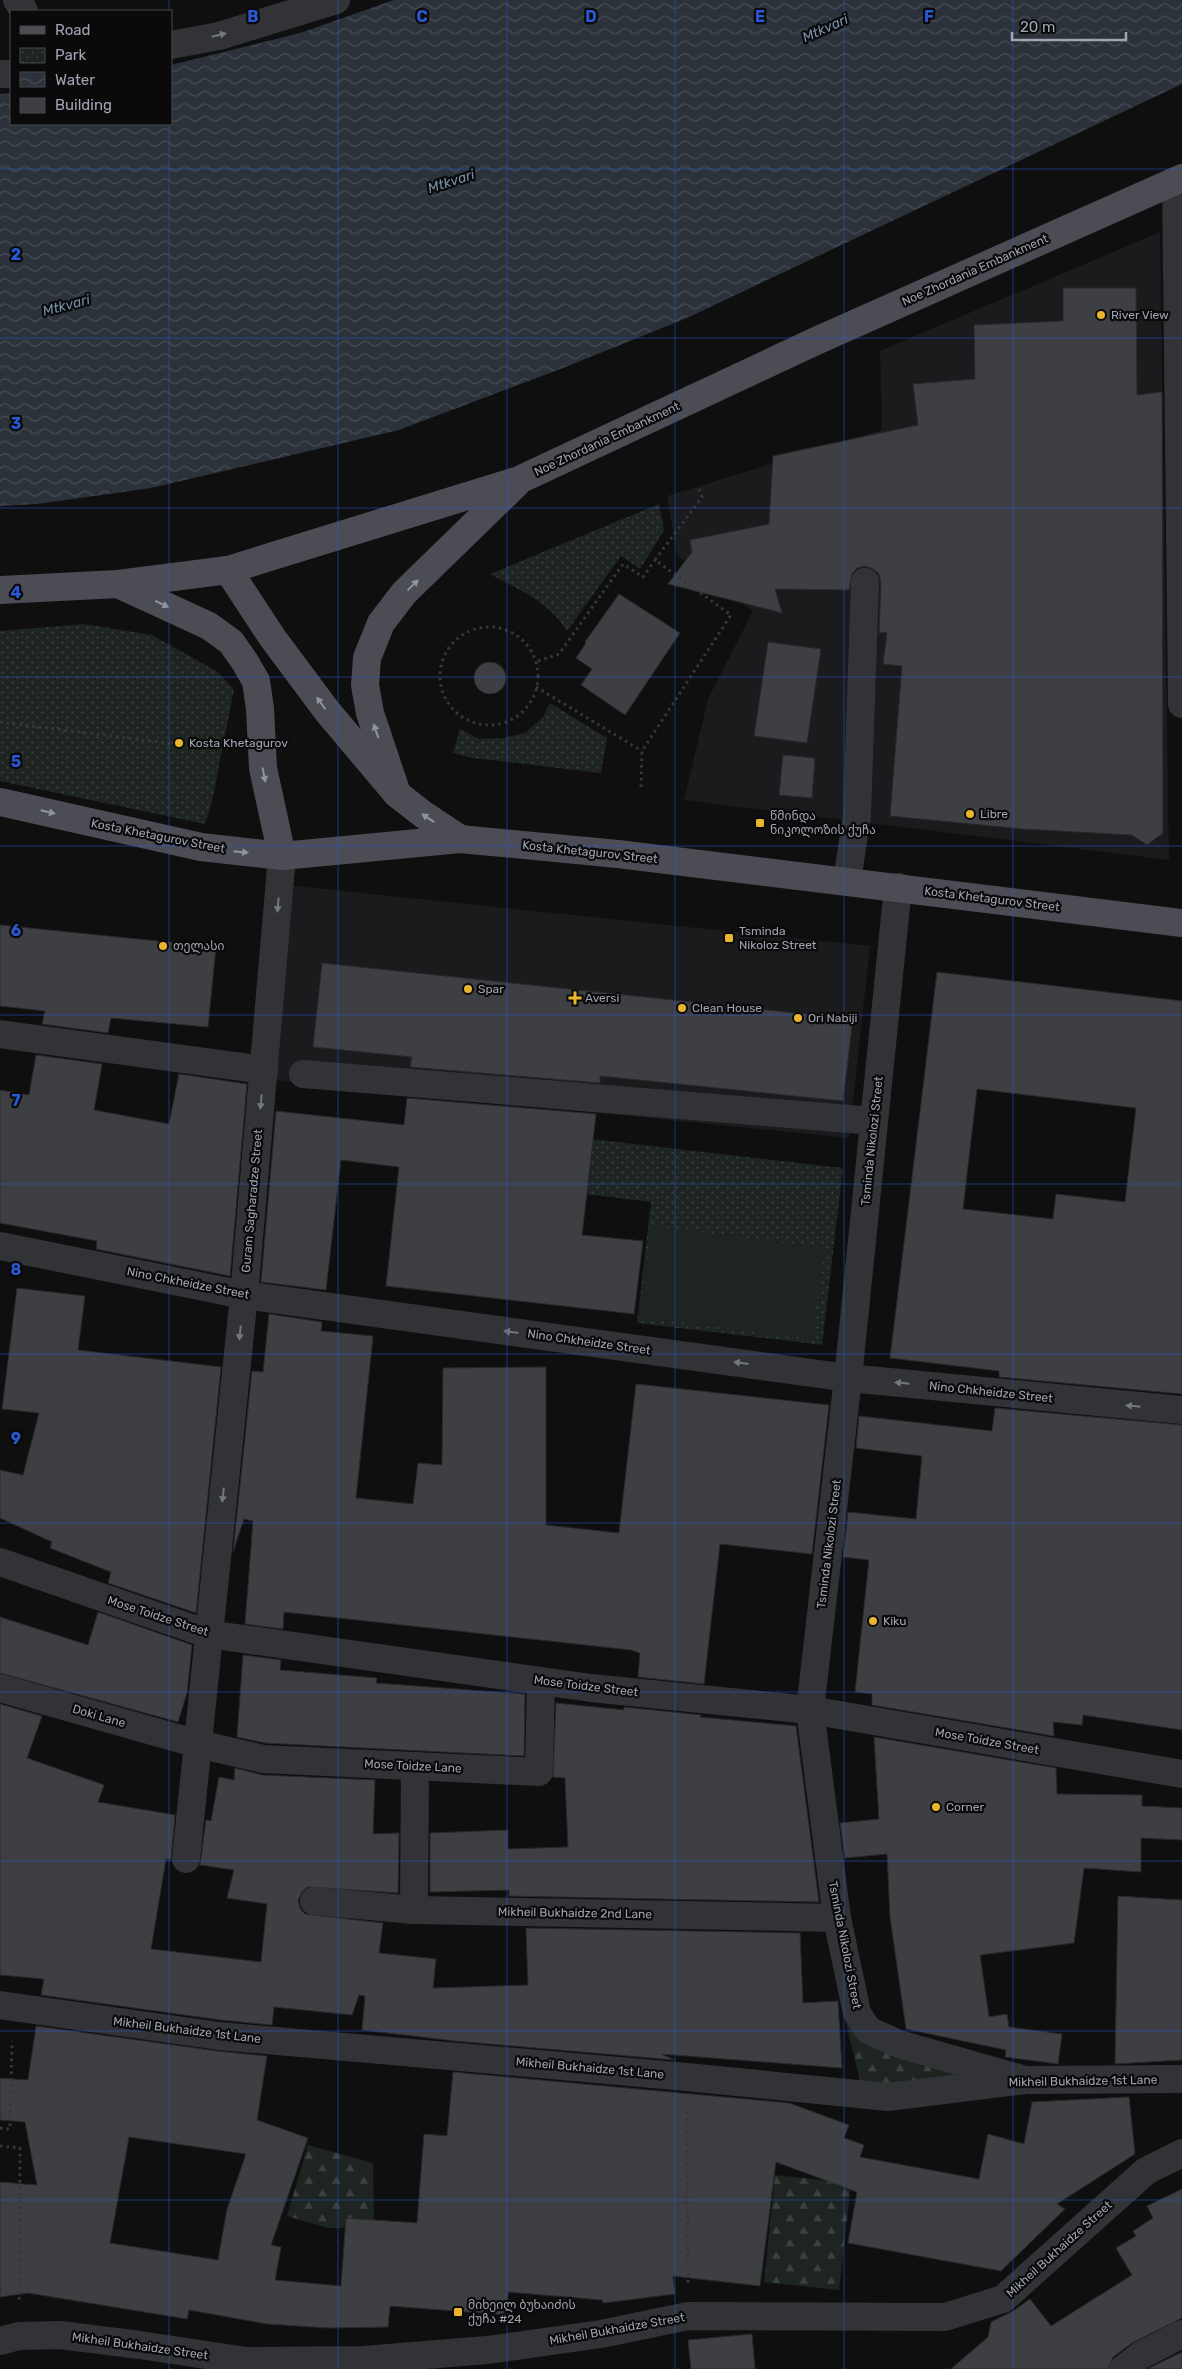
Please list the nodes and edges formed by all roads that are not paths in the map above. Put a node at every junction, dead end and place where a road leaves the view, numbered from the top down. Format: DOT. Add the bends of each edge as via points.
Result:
graph roads {
  1 [pos="336,0"];
  2 [pos="172,45"];
  3 [pos="1179,179"];
  4 [pos="1180,321"];
  5 [pos="519,480"];
  6 [pos="228,570"];
  7 [pos="865,582"];
  8 [pos="118,584"];
  9 [pos="0,590"];
  10 [pos="1182,704"];
  11 [pos="397,794"];
  12 [pos="0,802"];
  13 [pos="460,839"];
  14 [pos="282,856"];
  15 [pos="847,881"];
  16 [pos="898,887"];
  17 [pos="1182,923"];
  18 [pos="0,1034"];
  19 [pos="264,1070"];
  20 [pos="303,1074"];
  21 [pos="874,1121"];
  22 [pos="0,1246"];
  23 [pos="244,1295"];
  24 [pos="848,1378"];
  25 [pos="1182,1410"];
  26 [pos="0,1562"];
  27 [pos="208,1634"];
  28 [pos="541,1681"];
  29 [pos="0,1688"];
  30 [pos="810,1710"];
  31 [pos="198,1744"];
  32 [pos="415,1766"];
  33 [pos="1182,1774"];
  34 [pos="186,1859"];
  35 [pos="314,1901"];
  36 [pos="414,1910"];
  37 [pos="837,1918"];
  38 [pos="6,2005"];
  39 [pos="1182,2079"];
  40 [pos="1025,2080"];
  41 [pos="1182,2153"];
  42 [pos="1182,2334"];
  43 [pos="10,2339"];
  44 [pos="1123,2369"];
  2 -- 1 [label="street, one-way" via="220,36"];
  3 -- 4 [label="street"];
  3 -- 5 [label="main road, Noe Zhordania Embankment" via="816,340"];
  4 -- 10 [label="street"];
  5 -- 6 [label="main road, Noe Zhordania Embankment"];
  11 -- 5 [label="main road, one-way" via="370,713 365,685 367,658 381,623 404,593"];
  6 -- 8 [label="main road, Noe Zhordania Embankment"];
  11 -- 6 [label="main road, one-way" via="327,712"];
  7 -- 15 [label="street" via="857,816"];
  8 -- 9 [label="main road, Noe Zhordania Embankment"];
  8 -- 14 [label="main road, one-way" via="209,626 231,642 256,681 262,768"];
  13 -- 11 [label="main road, one-way"];
  12 -- 14 [label="main road, Kosta Khetagurov Street, one-way" via="201,847"];
  13 -- 14 [label="main road, Kosta Khetagurov Street"];
  13 -- 15 [label="main road, Kosta Khetagurov Street"];
  14 -- 19 [label="street, Guram Sagharadze Street, one-way"];
  15 -- 16 [label="main road, Kosta Khetagurov Street"];
  16 -- 17 [label="main road, Kosta Khetagurov Street"];
  16 -- 21 [label="street, Tsminda Nikolozi Street"];
  18 -- 19 [label="street"];
  19 -- 23 [label="street, Guram Sagharadze Street, one-way"];
  20 -- 21 [label="street"];
  21 -- 24 [label="street, Tsminda Nikolozi Street"];
  22 -- 23 [label="street, Nino Chkheidze Street"];
  24 -- 23 [label="street, Nino Chkheidze Street, one-way"];
  23 -- 27 [label="street, Guram Sagharadze Street, one-way"];
  25 -- 24 [label="street, Nino Chkheidze Street, one-way"];
  24 -- 30 [label="street, Tsminda Nikolozi Street"];
  26 -- 27 [label="street, Mose Toidze Street"];
  27 -- 28 [label="street, Mose Toidze Street"];
  27 -- 31 [label="street, Guram Sagharadze Street"];
  28 -- 30 [label="street, Mose Toidze Street"];
  28 -- 32 [label="street, Mose Toidze Lane" via="539,1772"];
  29 -- 31 [label="street, Doki Lane"];
  30 -- 33 [label="street, Mose Toidze Street"];
  30 -- 37 [label="street, Tsminda Nikolozi Street"];
  31 -- 32 [label="street, Mose Toidze Lane" via="263,1759"];
  31 -- 34 [label="street, Guram Sagharadze Street"];
  32 -- 36 [label="street"];
  35 -- 36 [label="street, Mikheil Bukhaidze 2nd Lane"];
  36 -- 37 [label="street, Mikheil Bukhaidze 2nd Lane"];
  37 -- 40 [label="street, Tsminda Nikolozi Street" via="857,2014 868,2030 900,2044"];
  38 -- 40 [label="street, Mikheil Bukhaidze 1st Lane" via="219,2036 888,2097"];
  39 -- 40 [label="street, Mikheil Bukhaidze 1st Lane"];
  41 -- 43 [label="street, Mikheil Bukhaidze Street" via="1146,2171 1003,2299 945,2317 688,2316 601,2334 488,2350 364,2360 246,2362 60,2335"];
  42 -- 44 [label="street" via="1141,2355"];
}
